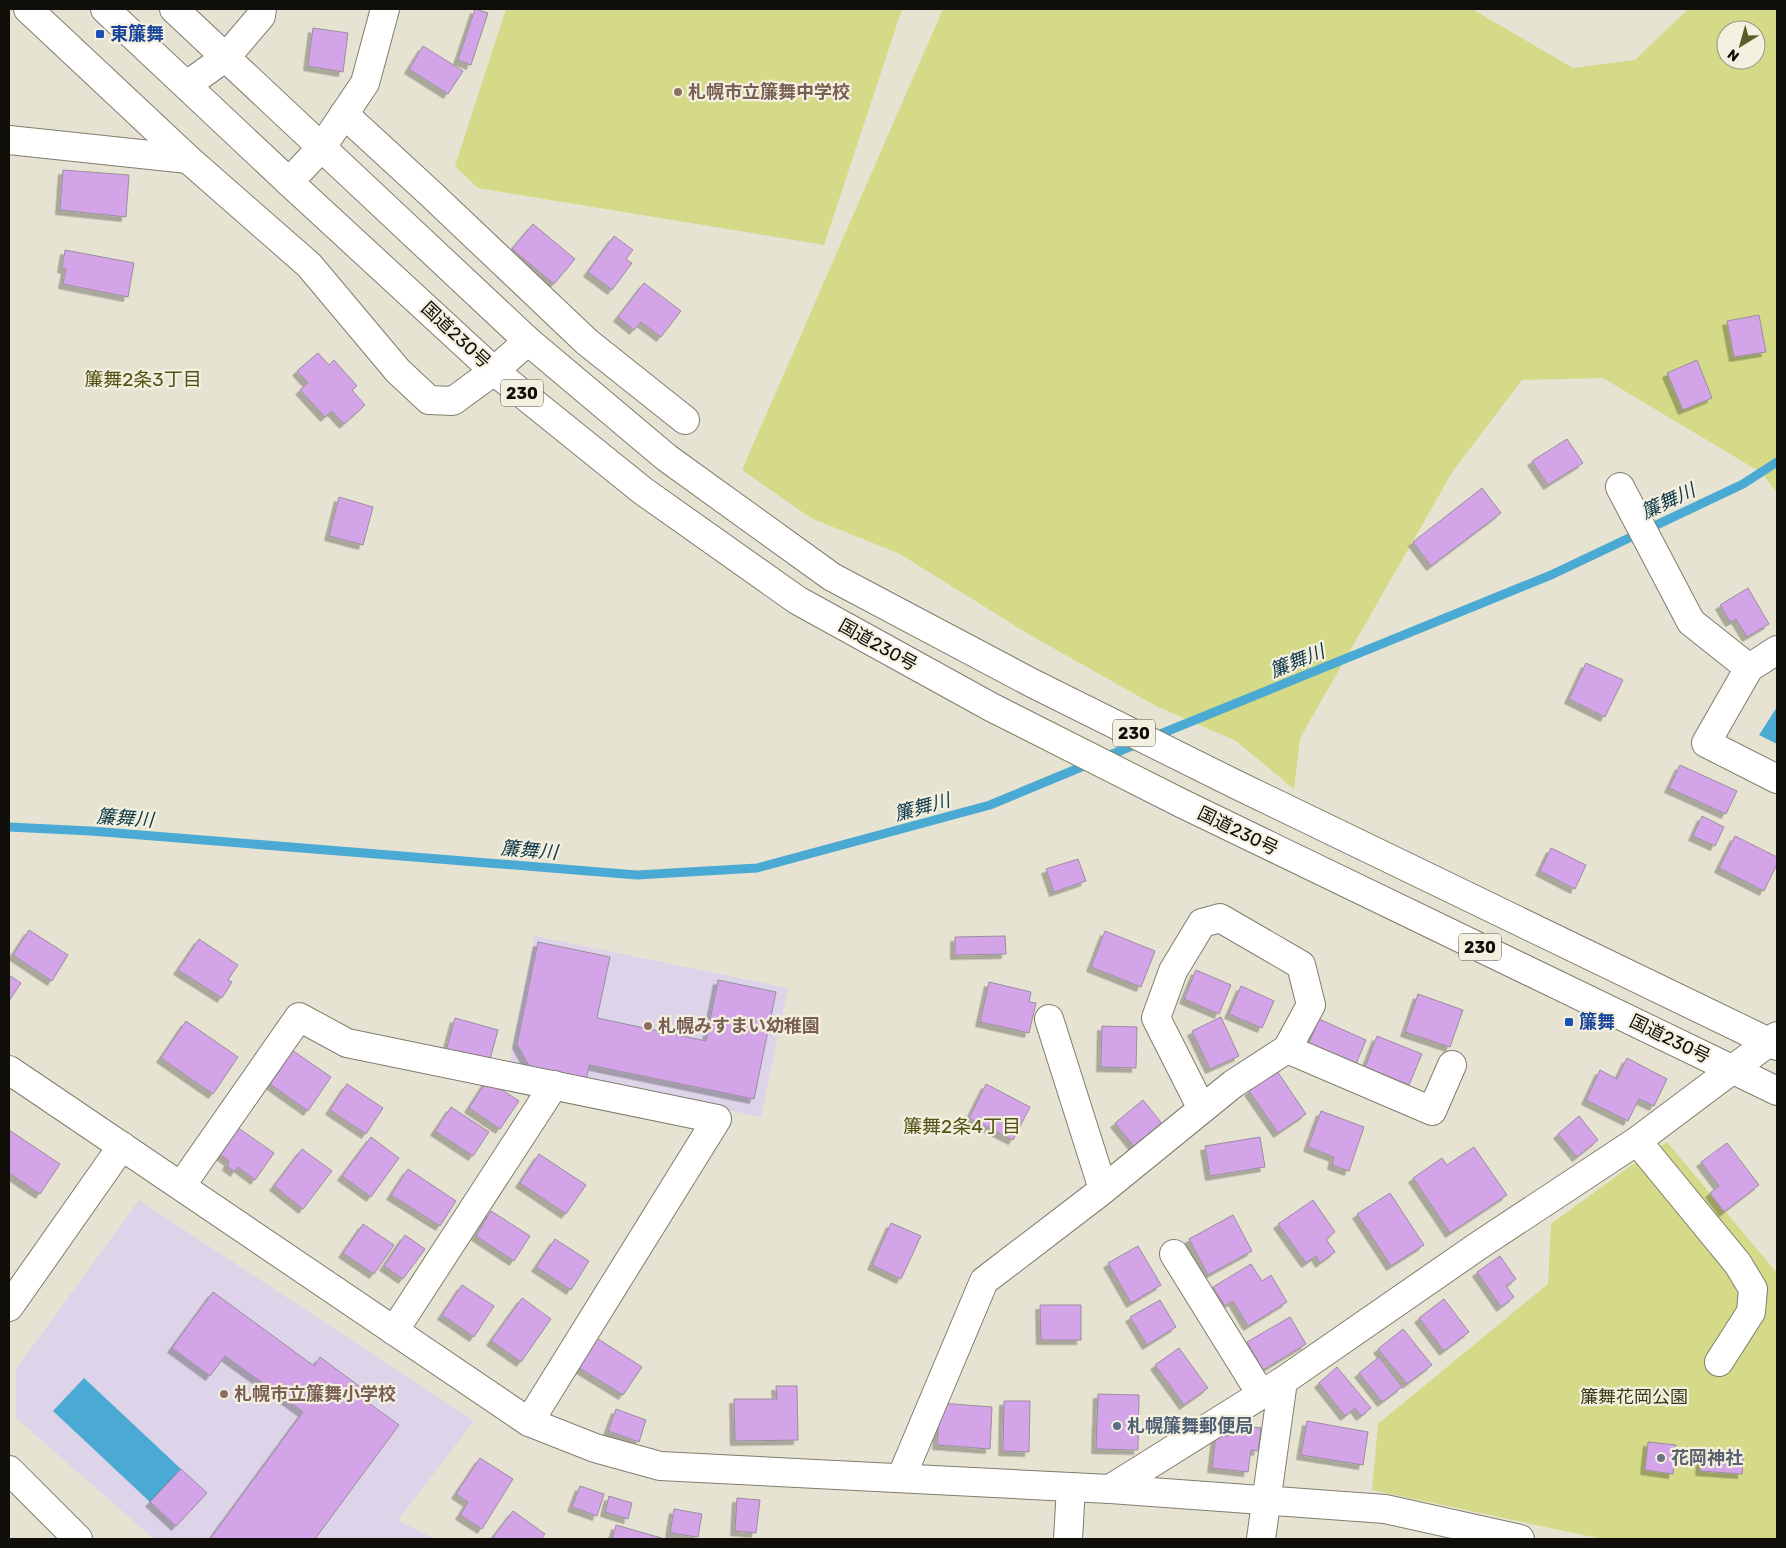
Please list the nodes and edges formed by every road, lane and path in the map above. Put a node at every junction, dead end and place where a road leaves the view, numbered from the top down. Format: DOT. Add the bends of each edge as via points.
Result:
graph roads {
  1 [pos="28,9"];
  2 [pos="105,9"];
  3 [pos="174,9"];
  4 [pos="262,9"];
  5 [pos="385,9"];
  6 [pos="226,57"];
  7 [pos="187,85"];
  8 [pos="344,114"];
  9 [pos="9,140"];
  10 [pos="322,147"];
  11 [pos="188,159"];
  12 [pos="289,182"];
  13 [pos="528,341"];
  14 [pos="494,370"];
  15 [pos="686,420"];
  16 [pos="1620,487"];
  17 [pos="1777,650"];
  18 [pos="1748,668"];
  19 [pos="1777,779"];
  20 [pos="1049,1018"];
  21 [pos="1774,1041"];
  22 [pos="1287,1049"];
  23 [pos="1452,1065"];
  24 [pos="1732,1069"];
  25 [pos="9,1070"];
  26 [pos="554,1085"];
  27 [pos="1777,1091"];
  28 [pos="1202,1109"];
  29 [pos="1637,1141"];
  30 [pos="122,1146"];
  31 [pos="181,1186"];
  32 [pos="1103,1189"];
  33 [pos="1174,1254"];
  34 [pos="9,1307"];
  35 [pos="394,1331"];
  36 [pos="1719,1362"];
  37 [pos="1272,1387"];
  38 [pos="528,1422"];
  39 [pos="9,1470"];
  40 [pos="901,1478"];
  41 [pos="1071,1487"];
  42 [pos="1110,1489"];
  43 [pos="1266,1500"];
  44 [pos="78,1539"];
  45 [pos="1068,1539"];
  46 [pos="1261,1539"];
  47 [pos="1520,1539"];
  1 -- 11 [label="main road"];
  2 -- 7 [label="main road, 国道230号 / 230"];
  3 -- 6 [label="main road, 230"];
  4 -- 6 [label="main road" via="261,16"];
  5 -- 8 [label="main road" via="365,83"];
  6 -- 7 [label="main road"];
  6 -- 10 [label="main road, 230"];
  7 -- 12 [label="main road, 国道230号 / 230"];
  8 -- 10 [label="main road"];
  8 -- 15 [label="main road" via="587,342"];
  9 -- 11 [label="main road"];
  10 -- 12 [label="main road"];
  10 -- 13 [label="main road, 230"];
  11 -- 14 [label="main road" via="310,265 398,372 429,400 453,401"];
  12 -- 14 [label="main road, 国道230号 / 230"];
  13 -- 14 [label="main road"];
  13 -- 21 [label="main road, 230" via="667,458 832,577 1032,683 1235,784"];
  14 -- 24 [label="main road, 国道230号 / 230" via="643,491 797,600 991,707 1183,804"];
  16 -- 18 [label="main road" via="1691,622"];
  17 -- 18 [label="main road"];
  18 -- 19 [label="main road" via="1706,743"];
  20 -- 32 [label="main road"];
  21 -- 24 [label="main road"];
  22 -- 23 [label="main road" via="1432,1111"];
  22 -- 28 [label="main road" via="1233,1084"];
  22 -- 28 [label="main road" via="1311,1005 1301,965 1220,918 1202,923 1173,971 1156,1018"];
  24 -- 27 [label="main road, 国道230号 / 230"];
  24 -- 29 [label="main road"];
  25 -- 30 [label="main road"];
  26 -- 31 [label="main road" via="347,1043 299,1017"];
  26 -- 35 [label="main road"];
  26 -- 38 [label="main road" via="717,1119"];
  28 -- 32 [label="main road"];
  29 -- 36 [label="main road" via="1738,1264 1754,1289 1751,1312"];
  29 -- 37 [label="main road"];
  30 -- 31 [label="main road"];
  30 -- 34 [label="main road"];
  31 -- 35 [label="main road"];
  32 -- 40 [label="main road" via="984,1282"];
  33 -- 37 [label="main road"];
  35 -- 38 [label="main road"];
  37 -- 42 [label="main road"];
  37 -- 43 [label="main road"];
  38 -- 40 [label="main road" via="595,1448 660,1466"];
  39 -- 44 [label="main road"];
  40 -- 41 [label="main road"];
  41 -- 42 [label="main road"];
  41 -- 45 [label="main road"];
  42 -- 43 [label="main road"];
  43 -- 46 [label="main road"];
  43 -- 47 [label="main road" via="1385,1509"];
}
